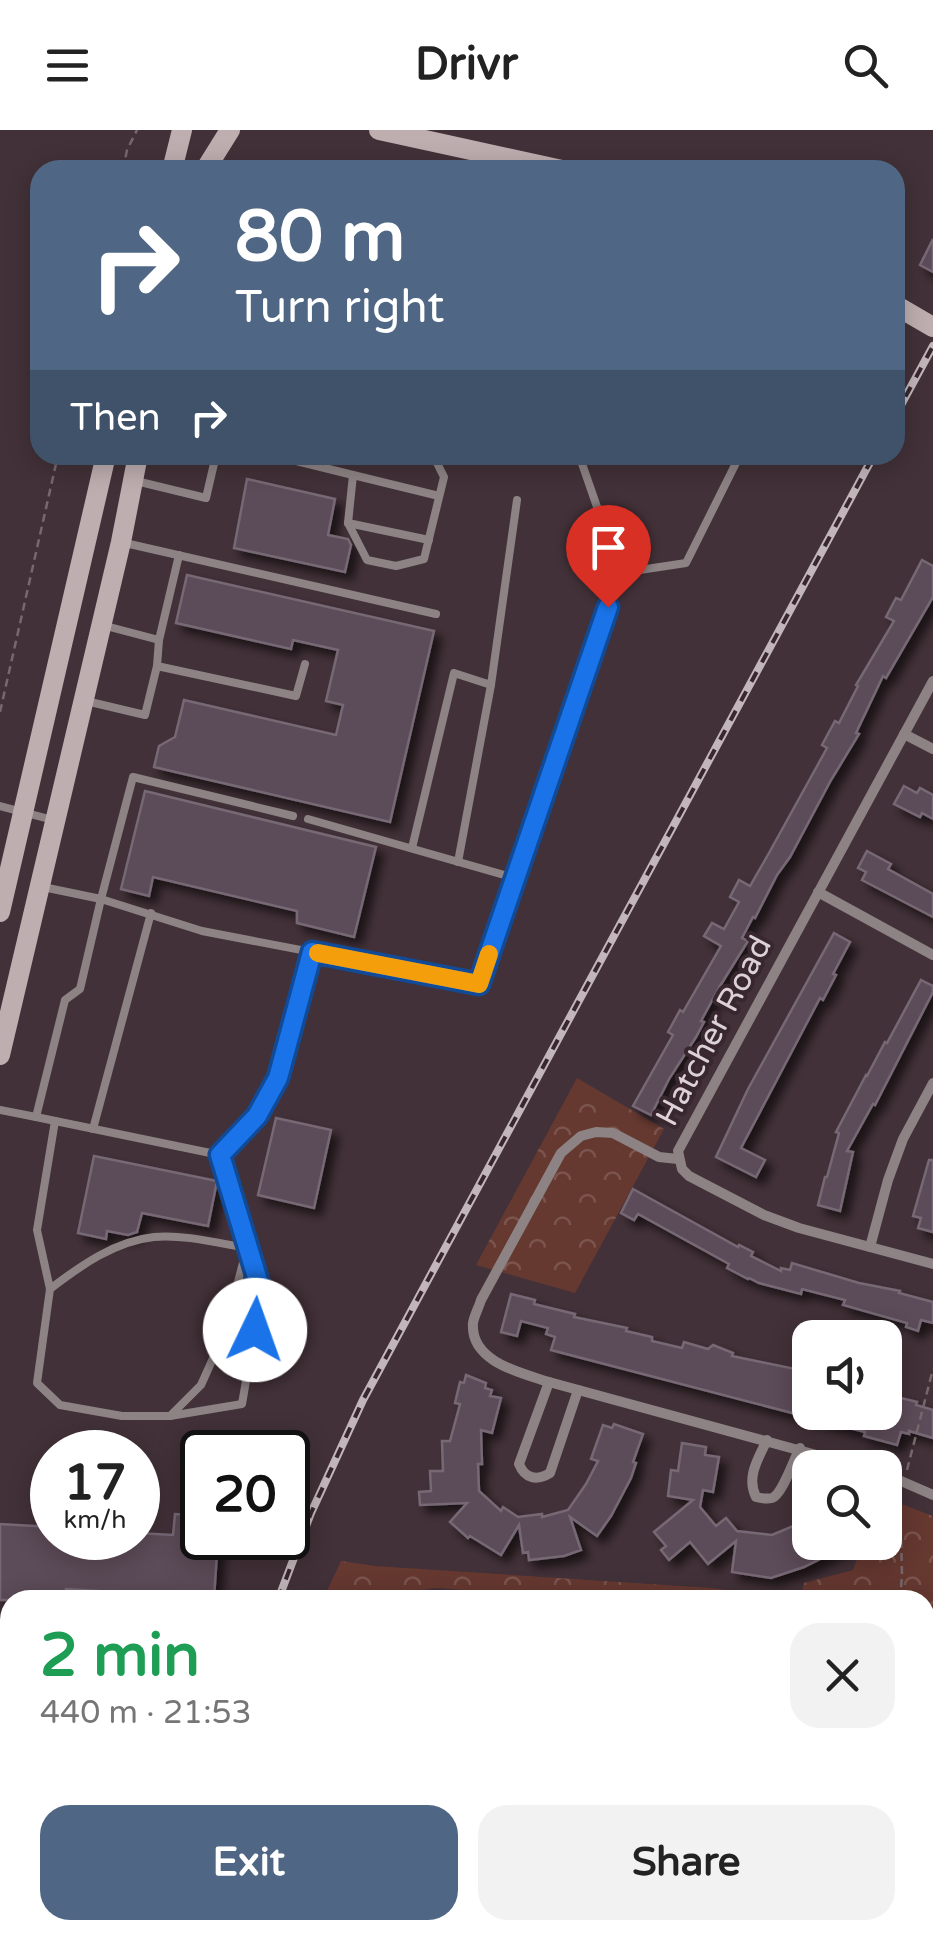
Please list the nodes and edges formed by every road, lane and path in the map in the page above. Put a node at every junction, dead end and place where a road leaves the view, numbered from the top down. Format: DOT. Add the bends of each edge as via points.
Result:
graph roads {
  1 [pos="137,130"];
  2 [pos="172,130"];
  3 [pos="182,130"];
  4 [pos="212,130"];
  5 [pos="230,130"];
  6 [pos="379,130"];
  7 [pos="446,130"];
  8 [pos="513,158"];
  9 [pos="126,160"];
  10 [pos="174,160"];
  11 [pos="174,160"];
  12 [pos="206,160"];
  13 [pos="210,160"];
  14 [pos="521,160"];
  15 [pos="905,312"];
  16 [pos="933,327"];
  17 [pos="56,465"];
  18 [pos="104,465"];
  19 [pos="136,465"];
  20 [pos="214,465"];
  21 [pos="307,465"];
  22 [pos="438,465"];
  23 [pos="582,465"];
  24 [pos="735,465"];
  25 [pos="353,476"];
  26 [pos="132,480"];
  27 [pos="439,496"];
  28 [pos="516,500"];
  29 [pos="348,523"];
  30 [pos="429,540"];
  31 [pos="121,542"];
  32 [pos="179,555"];
  33 [pos="620,573"];
  34 [pos="436,614"];
  35 [pos="100,624"];
  36 [pos="158,640"];
  37 [pos="305,664"];
  38 [pos="157,666"];
  39 [pos="933,681"];
  40 [pos="491,686"];
  41 [pos="82,700"];
  42 [pos="0,712"];
  43 [pos="904,734"];
  44 [pos="933,749"];
  45 [pos="0,806"];
  46 [pos="24,812"];
  47 [pos="293,816"];
  48 [pos="54,820"];
  49 [pos="308,820"];
  50 [pos="412,848"];
  51 [pos="458,862"];
  52 [pos="515,878"];
  53 [pos="39,886"];
  54 [pos="818,892"];
  55 [pos="101,898"];
  56 [pos="0,912"];
  57 [pos="151,913"];
  58 [pos="312,952"];
  59 [pos="933,955"];
  60 [pos="0,1055"];
  61 [pos="933,1083"];
  62 [pos="0,1110"];
  63 [pos="36,1117"];
  64 [pos="55,1121"];
  65 [pos="94,1129"];
  66 [pos="220,1155"];
  67 [pos="678,1158"];
  68 [pos="870,1247"];
  69 [pos="247,1248"];
  70 [pos="933,1264"];
  71 [pos="50,1289"];
  72 [pos="933,1369"];
  73 [pos="549,1382"];
  74 [pos="578,1390"];
  75 [pos="170,1416"];
  76 [pos="766,1440"];
  77 [pos="800,1448"];
  78 [pos="806,1450"];
  79 [pos="904,1482"];
  80 [pos="933,1495"];
  81 [pos="900,1590"];
  1 -- 9 [label="path"];
  2 -- 10 [label="main road"];
  3 -- 11 [label="main road"];
  4 -- 12 [label="main road"];
  5 -- 13 [label="main road"];
  6 -- 8 [label="main road"];
  7 -- 8 [label="main road"];
  8 -- 14 [label="main road"];
  15 -- 16 [label="main road"];
  17 -- 42 [label="path"];
  18 -- 46 [label="main road"];
  19 -- 26 [label="main road"];
  20 -- 26 [label="lane" via="206,498"];
  21 -- 25 [label="lane"];
  22 -- 27 [label="lane" via="444,477"];
  23 -- 33 [label="lane"];
  24 -- 33 [label="lane" via="686,563"];
  25 -- 27 [label="lane"];
  25 -- 29 [label="lane"];
  26 -- 31 [label="main road"];
  27 -- 30 [label="lane"];
  28 -- 40 [label="lane"];
  29 -- 30 [label="lane"];
  29 -- 30 [label="lane" via="367,560 396,566 424,560"];
  31 -- 32 [label="lane"];
  31 -- 35 [label="main road"];
  32 -- 34 [label="lane"];
  32 -- 36 [label="lane"];
  33 -- 52 [label="lane"];
  35 -- 36 [label="lane"];
  35 -- 41 [label="main road"];
  36 -- 38 [label="lane"];
  37 -- 38 [label="lane" via="296,696"];
  38 -- 41 [label="lane" via="144,716"];
  39 -- 43 [label="street, Hatcher Road"];
  40 -- 50 [label="lane" via="454,673"];
  40 -- 51 [label="lane"];
  41 -- 48 [label="main road"];
  43 -- 44 [label="street"];
  43 -- 54 [label="street, Hatcher Road"];
  45 -- 46 [label="lane"];
  46 -- 48 [label="lane"];
  46 -- 56 [label="main road"];
  47 -- 55 [label="lane" via="132,777"];
  48 -- 53 [label="main road"];
  49 -- 50 [label="lane"];
  50 -- 51 [label="lane"];
  51 -- 52 [label="lane"];
  52 -- 58 [label="lane" via="479,984"];
  53 -- 55 [label="lane"];
  53 -- 60 [label="main road"];
  54 -- 59 [label="street"];
  54 -- 67 [label="street, Hatcher Road"];
  55 -- 57 [label="lane"];
  55 -- 63 [label="lane" via="80,989 64,1000"];
  57 -- 58 [label="lane" via="202,931"];
  57 -- 65 [label="lane"];
  58 -- 66 [label="lane" via="278,1078 257,1116"];
  61 -- 68 [label="street" via="903,1139"];
  62 -- 63 [label="lane"];
  63 -- 64 [label="lane"];
  64 -- 65 [label="lane"];
  64 -- 71 [label="lane" via="36,1230"];
  65 -- 66 [label="lane"];
  66 -- 69 [label="lane"];
  67 -- 68 [label="street, Hatcher Road" via="689,1176 764,1215"];
  67 -- 73 [label="street" via="596,1132 561,1153 473,1324 481,1350 494,1361"];
  68 -- 70 [label="street, Hatcher Road"];
  69 -- 71 [label="lane" via="153,1237 110,1250"];
  69 -- 75 [label="lane" via="202,1385"];
  69 -- 75 [label="lane" via="262,1294 242,1404"];
  71 -- 75 [label="lane" via="37,1384 60,1405"];
  72 -- 79 [label="path"];
  73 -- 74 [label="street"];
  73 -- 74 [label="street" via="519,1464 531,1478 550,1473"];
  74 -- 76 [label="street"];
  76 -- 77 [label="street"];
  76 -- 77 [label="street" via="751,1476 756,1497 780,1494"];
  77 -- 78 [label="street"];
  79 -- 80 [label="street"];
  79 -- 81 [label="path"];
}
